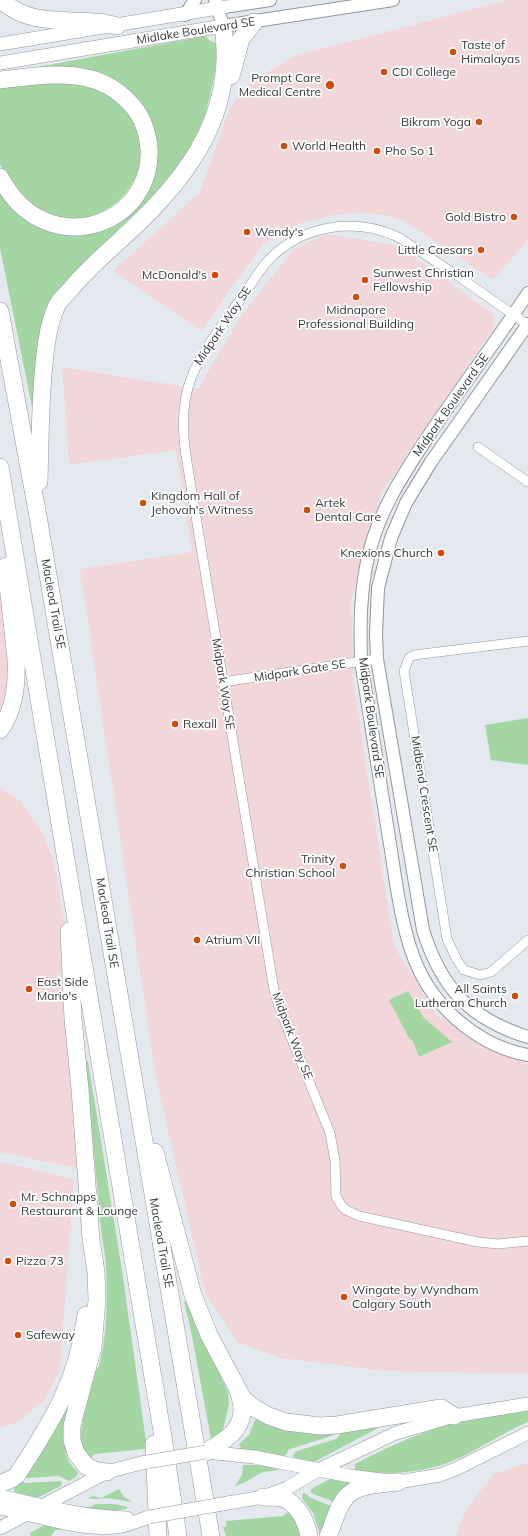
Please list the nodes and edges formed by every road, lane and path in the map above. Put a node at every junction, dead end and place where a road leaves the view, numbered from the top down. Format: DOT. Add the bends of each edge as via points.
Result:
graph roads {
  1 [pos="0,0"];
  2 [pos="195,0"];
  3 [pos="270,0"];
  4 [pos="393,0"];
  5 [pos="220,4"];
  6 [pos="185,15"];
  7 [pos="254,22"];
  8 [pos="117,26"];
  9 [pos="223,26"];
  10 [pos="0,44"];
  11 [pos="0,63"];
  12 [pos="0,80"];
  13 [pos="223,88"];
  14 [pos="0,177"];
  15 [pos="528,293"];
  16 [pos="0,311"];
  17 [pos="514,314"];
  18 [pos="528,324"];
  19 [pos="478,447"];
  20 [pos="0,467"];
  21 [pos="528,482"];
  22 [pos="4,490"];
  23 [pos="39,522"];
  24 [pos="528,641"];
  25 [pos="377,659"];
  26 [pos="361,661"];
  27 [pos="223,682"];
  28 [pos="0,730"];
  29 [pos="66,855"];
  30 [pos="528,940"];
  31 [pos="528,1037"];
  32 [pos="126,1041"];
  33 [pos="528,1055"];
  34 [pos="91,1239"];
  35 [pos="528,1241"];
  36 [pos="143,1319"];
  37 [pos="235,1384"];
  38 [pos="528,1404"];
  39 [pos="454,1416"];
  40 [pos="525,1436"];
  41 [pos="206,1452"];
  42 [pos="320,1469"];
  43 [pos="107,1472"];
  44 [pos="398,1482"];
  45 [pos="0,1484"];
  46 [pos="0,1496"];
  47 [pos="263,1496"];
  48 [pos="43,1506"];
  49 [pos="0,1508"];
  50 [pos="28,1514"];
  51 [pos="149,1517"];
  52 [pos="0,1528"];
  53 [pos="119,1536"];
  54 [pos="158,1536"];
  55 [pos="178,1536"];
  56 [pos="210,1536"];
  57 [pos="309,1536"];
  58 [pos="328,1536"];
  1 -- 8 [label="highway" via="20,13 39,19 96,22"];
  2 -- 6 [label="street"];
  3 -- 5 [label="street, Midlake Boulevard SE"];
  4 -- 7 [label="street, Midlake Boulevard SE"];
  5 -- 6 [label="main road, Midlake Boulevard SE"];
  5 -- 9 [label="street"];
  6 -- 8 [label="main road, Midlake Boulevard SE"];
  7 -- 9 [label="street, Midlake Boulevard SE"];
  7 -- 13 [label="highway" via="241,39 230,80"];
  8 -- 10 [label="main road, Midlake Boulevard SE"];
  9 -- 11 [label="main road, Midlake Boulevard SE"];
  9 -- 13 [label="highway"];
  12 -- 14 [label="highway" via="68,76 107,84 122,94 139,114 146,130 149,158 142,184 128,206 103,222 77,228 43,221 27,211 12,196"];
  13 -- 23 [label="highway" via="205,138 177,180 145,217 87,270 58,304 46,341 40,408"];
  15 -- 17 [label="street, Midpark Boulevard SE"];
  16 -- 23 [label="highway, Macleod Trail SE"];
  17 -- 18 [label="street, Midpark Way SE"];
  17 -- 26 [label="street, Midpark Boulevard SE" via="418,452 386,506 369,552 363,585"];
  17 -- 27 [label="street, Midpark Way SE" via="398,237 363,227 335,226 313,231 290,243 266,264 199,360 192,373 183,413 186,456"];
  18 -- 25 [label="street, Midpark Boulevard SE" via="431,462 406,503 391,538 378,588"];
  19 -- 21 [label="street"];
  20 -- 22 [label="highway"];
  22 -- 28 [label="highway" via="1,515 17,673 11,710"];
  22 -- 29 [label="highway"];
  23 -- 32 [label="highway, Macleod Trail SE"];
  24 -- 30 [label="street, Midbend Crescent SE" via="414,655 409,658 404,671 447,939 464,970 480,975 491,972"];
  25 -- 26 [label="street, Midpark Gate SE"];
  25 -- 31 [label="street, Midpark Boulevard SE" via="422,930 434,962 463,1002 505,1029"];
  26 -- 27 [label="street, Midpark Gate SE"];
  26 -- 33 [label="street, Midpark Boulevard SE" via="395,876 411,946 420,971 443,1005 465,1026 491,1042"];
  27 -- 35 [label="street, Midpark Way SE" via="274,990 330,1133 335,1161 336,1196 346,1210 360,1216 478,1242 498,1244"];
  29 -- 34 [label="highway" via="73,1019"];
  29 -- 36 [label="highway"];
  32 -- 37 [label="highway" via="193,1295 209,1335"];
  32 -- 56 [label="highway, Macleod Trail SE"];
  34 -- 43 [label="highway" via="96,1272 96,1323 93,1347 73,1421 72,1440 76,1453 86,1466"];
  34 -- 45 [label="highway" via="84,1327 70,1383 50,1424 17,1475"];
  36 -- 54 [label="highway" via="154,1444"];
  36 -- 55 [label="highway"];
  37 -- 39 [label="highway" via="243,1398 256,1409 286,1422 304,1425 337,1425 441,1408"];
  37 -- 41 [label="highway" via="241,1400 241,1421 230,1437"];
  38 -- 39 [label="main road"];
  39 -- 42 [label="main road" via="396,1433"];
  40 -- 44 [label="main road" via="440,1475"];
  41 -- 42 [label="main road" via="254,1457"];
  41 -- 43 [label="main road, bridge"];
  42 -- 44 [label="main road"];
  42 -- 47 [label="main road" via="287,1488"];
  43 -- 48 [label="main road"];
  44 -- 58 [label="highway" via="362,1488 350,1493 340,1508"];
  46 -- 48 [label="main road"];
  47 -- 51 [label="main road, bridge"];
  47 -- 57 [label="highway" via="281,1498 294,1505 300,1512"];
  48 -- 50 [label="main road"];
  48 -- 51 [label="main road" via="105,1517"];
  49 -- 50 [label="main road"];
  50 -- 51 [label="main road" via="85,1526 105,1527 122,1526"];
  50 -- 52 [label="main road"];
  51 -- 53 [label="main road"];
}
